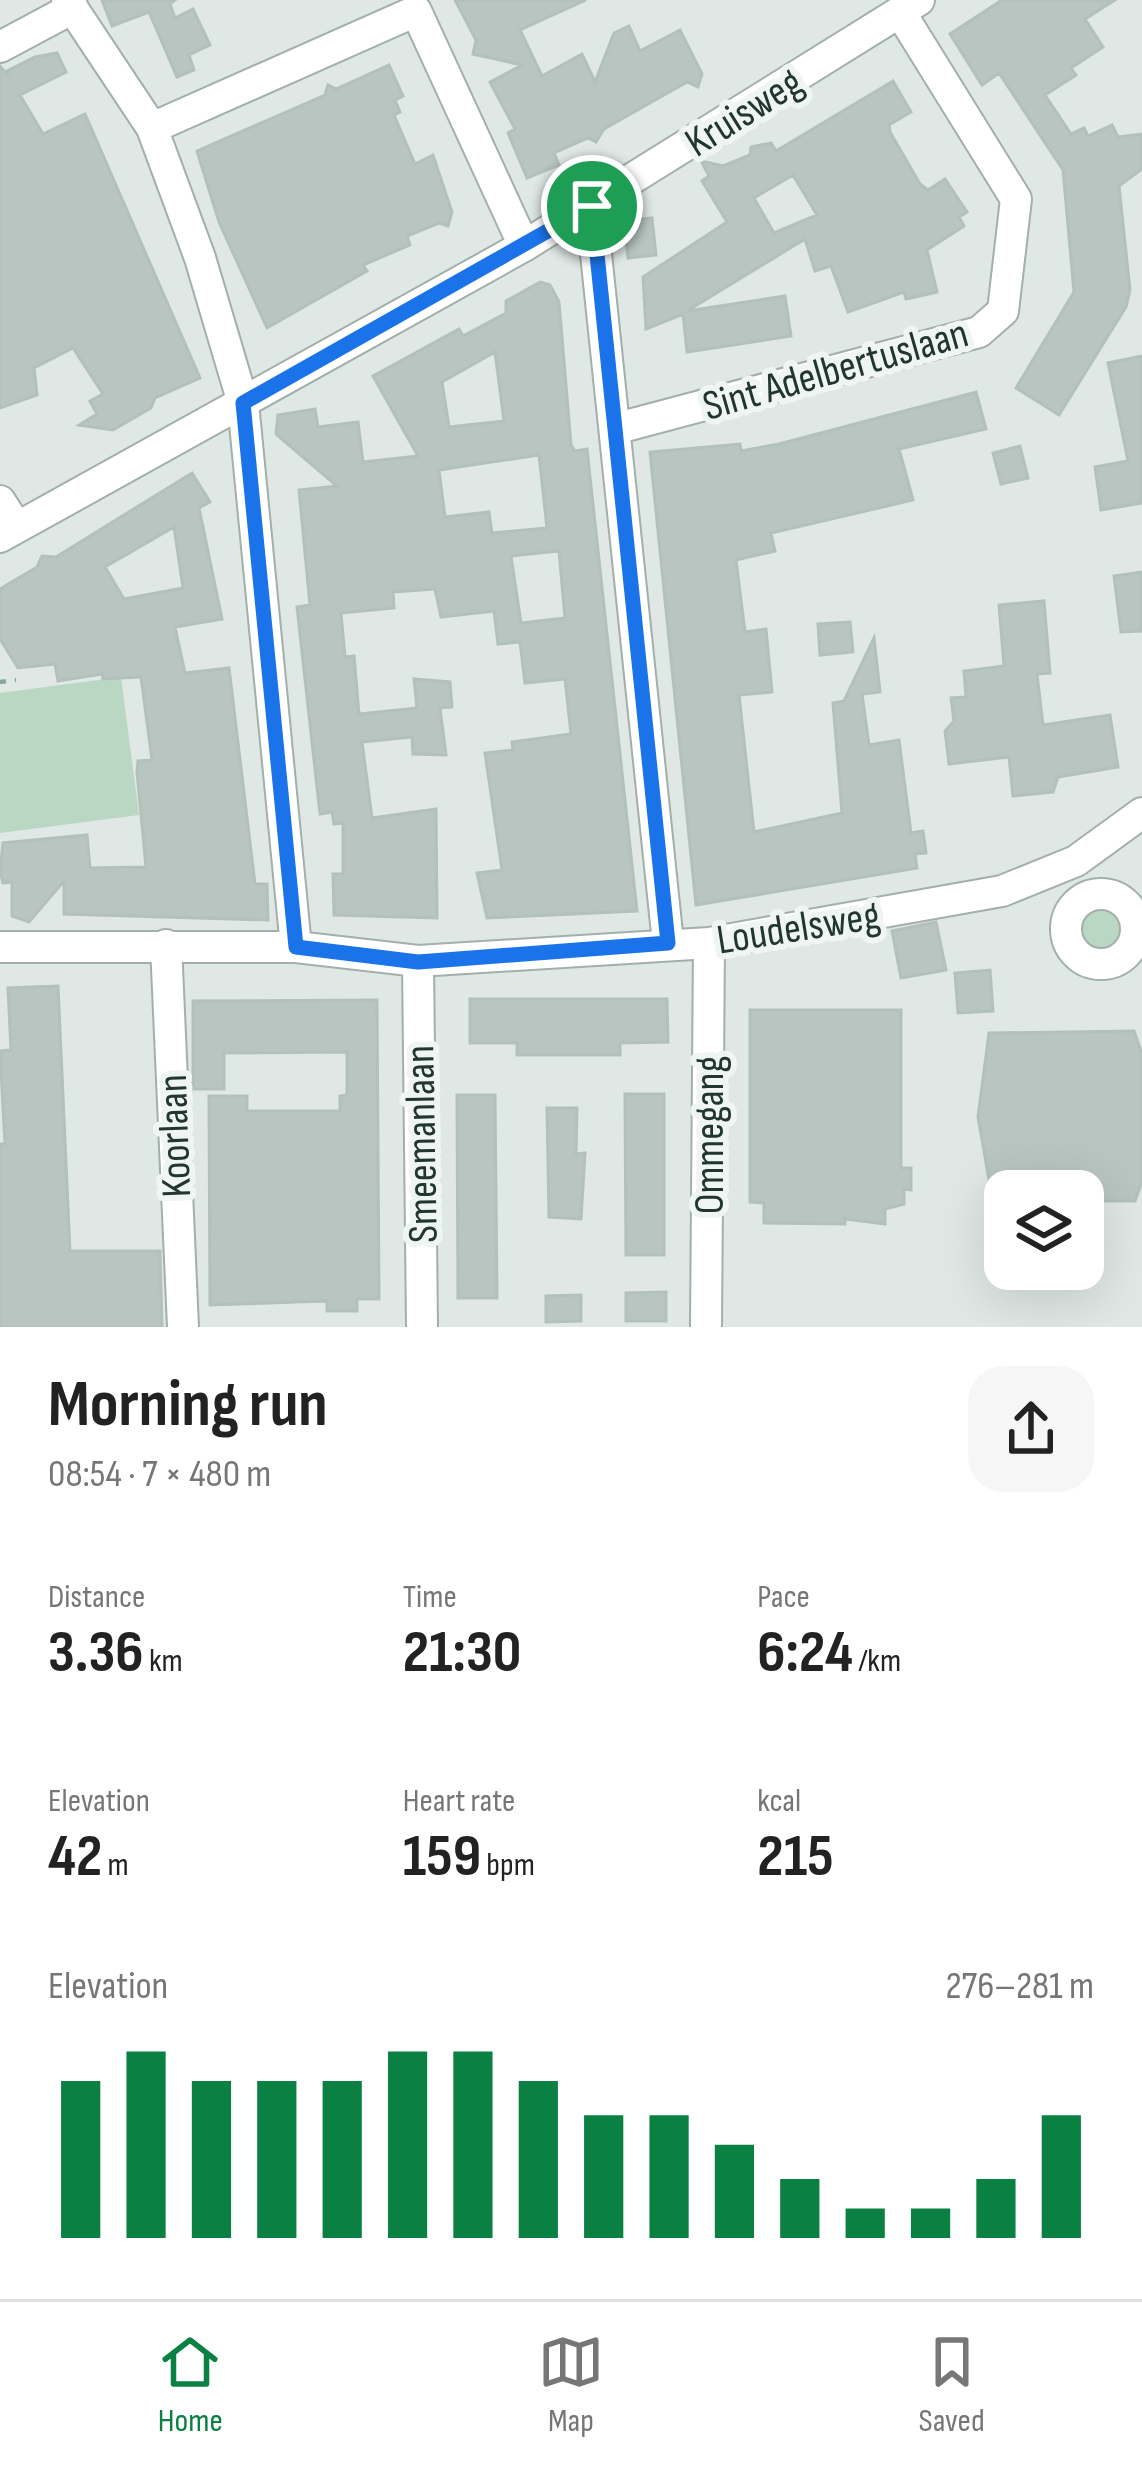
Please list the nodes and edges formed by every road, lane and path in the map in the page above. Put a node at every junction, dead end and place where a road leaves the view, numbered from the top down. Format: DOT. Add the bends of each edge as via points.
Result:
graph roads {
  1 [pos="70,4"];
  2 [pos="909,6"];
  3 [pos="405,8"];
  4 [pos="0,47"];
  5 [pos="152,128"];
  6 [pos="592,206"];
  7 [pos="524,246"];
  8 [pos="243,403"];
  9 [pos="618,428"];
  10 [pos="5,521"];
  11 [pos="16,680"];
  12 [pos="0,682"];
  13 [pos="1142,813"];
  14 [pos="1076,861"];
  15 [pos="1092,896"];
  16 [pos="668,943"];
  17 [pos="709,943"];
  18 [pos="166,945"];
  19 [pos="0,947"];
  20 [pos="296,947"];
  21 [pos="1134,957"];
  22 [pos="418,962"];
  23 [pos="183,1327"];
  24 [pos="422,1327"];
  25 [pos="706,1327"];
  1 -- 4 [label="street"];
  1 -- 5 [label="street"];
  2 -- 6 [label="street, Kruisweg"];
  2 -- 9 [label="street, Sint Adelbertuslaan" via="1016,199 1004,311 979,332"];
  3 -- 5 [label="street"];
  3 -- 7 [label="street"];
  5 -- 8 [label="street"];
  6 -- 7 [label="street, Kruisweg"];
  6 -- 9 [label="street"];
  7 -- 8 [label="street, Kruisweg"];
  8 -- 10 [label="street, Kruisweg"];
  8 -- 20 [label="street"];
  9 -- 16 [label="street"];
  11 -- 12 [label="path"];
  13 -- 14 [label="street, Loudelsweg"];
  14 -- 15 [label="street"];
  14 -- 17 [label="street, Loudelsweg" via="1001,891"];
  15 -- 21 [label="street" via="1114,897 1132,912"];
  15 -- 21 [label="street" via="1073,908 1068,941 1093,963"];
  16 -- 17 [label="street, Loudelsweg"];
  16 -- 22 [label="street, Loudelsweg"];
  17 -- 25 [label="street, Ommegang"];
  18 -- 19 [label="street, Loudelsweg"];
  18 -- 20 [label="street, Loudelsweg"];
  18 -- 23 [label="street, Koorlaan"];
  20 -- 22 [label="street, Loudelsweg"];
  22 -- 24 [label="street, Smeemanlaan"];
}
